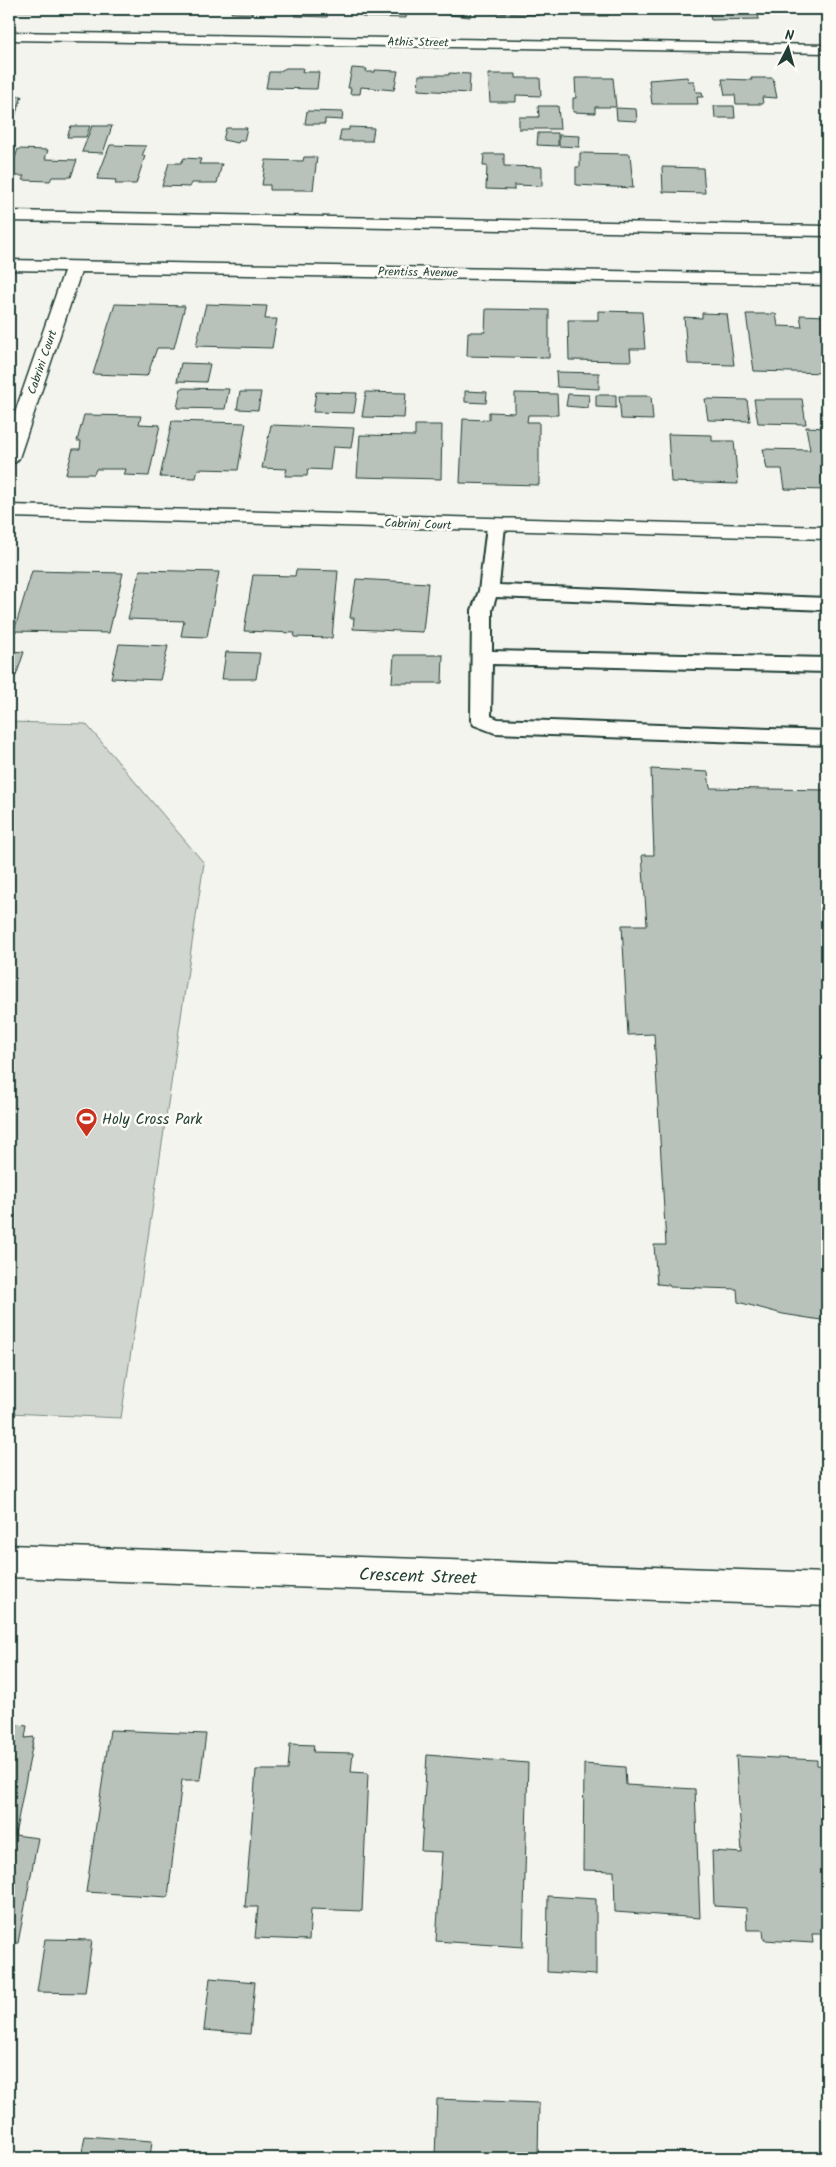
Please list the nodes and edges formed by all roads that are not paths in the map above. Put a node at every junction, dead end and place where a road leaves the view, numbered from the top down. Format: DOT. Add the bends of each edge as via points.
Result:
graph roads {
  1 [pos="9,36"];
  2 [pos="827,48"];
  3 [pos="9,216"];
  4 [pos="827,231"];
  5 [pos="9,265"];
  6 [pos="74,266"];
  7 [pos="827,280"];
  8 [pos="9,458"];
  9 [pos="9,511"];
  10 [pos="496,526"];
  11 [pos="827,533"];
  12 [pos="489,592"];
  13 [pos="827,604"];
  14 [pos="482,657"];
  15 [pos="827,665"];
  16 [pos="827,738"];
  17 [pos="9,1561"];
  18 [pos="827,1590"];
  1 -- 2 [label="street, Athis Street"];
  3 -- 4 [label="street"];
  5 -- 6 [label="street, Prentiss Avenue"];
  6 -- 7 [label="street, Prentiss Avenue"];
  6 -- 8 [label="street, Cabrini Court"];
  9 -- 10 [label="street, Cabrini Court"];
  10 -- 11 [label="street, Cabrini Court"];
  10 -- 12 [label="lane"];
  12 -- 13 [label="lane"];
  12 -- 14 [label="lane" via="482,610"];
  14 -- 15 [label="lane"];
  14 -- 16 [label="lane" via="481,720 495,726"];
  17 -- 18 [label="street, Crescent Street"];
}
